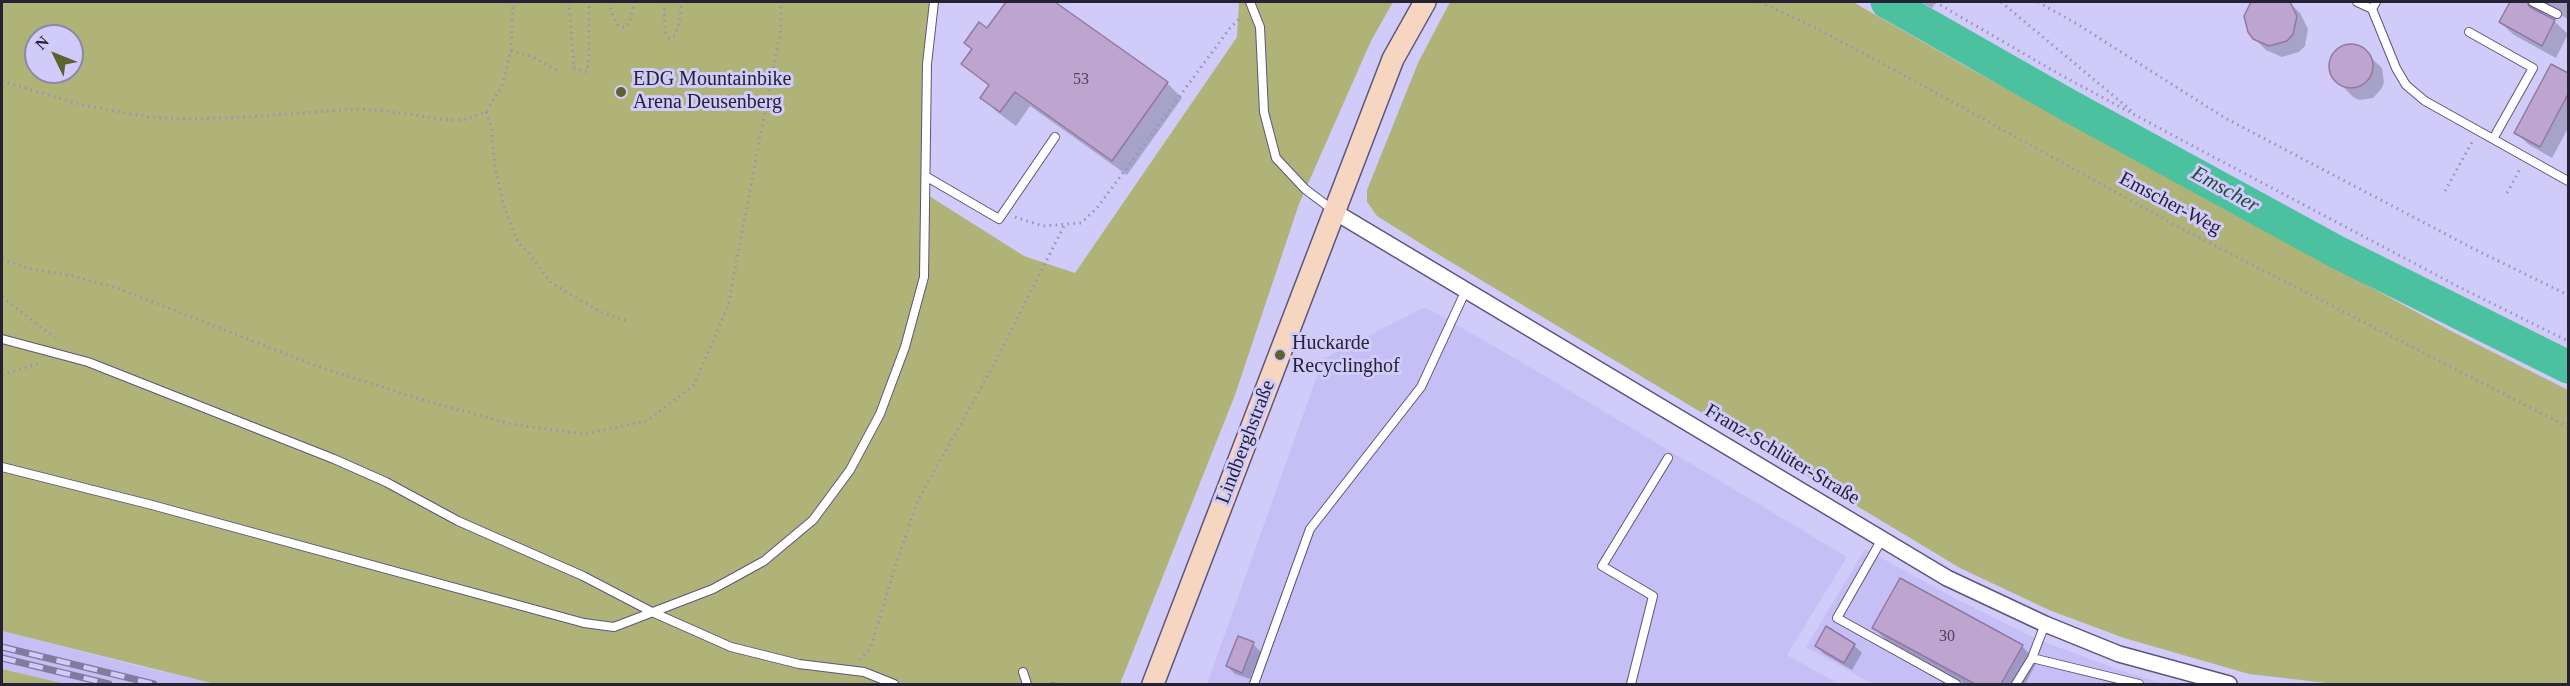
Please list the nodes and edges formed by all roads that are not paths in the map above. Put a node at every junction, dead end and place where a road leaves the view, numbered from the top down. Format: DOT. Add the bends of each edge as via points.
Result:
graph roads {
  1 [pos="934,2"];
  2 [pos="1425,2"];
  3 [pos="2357,2"];
  4 [pos="2376,2"];
  5 [pos="2533,2"];
  6 [pos="1251,4"];
  7 [pos="2372,9"];
  8 [pos="2557,14"];
  9 [pos="2469,32"];
  10 [pos="1055,137"];
  11 [pos="2493,139"];
  12 [pos="927,177"];
  13 [pos="2568,181"];
  14 [pos="1335,212"];
  15 [pos="1466,290"];
  16 [pos="2,339"];
  17 [pos="1668,458"];
  18 [pos="2,467"];
  19 [pos="1882,539"];
  20 [pos="652,612"];
  21 [pos="2045,624"];
  22 [pos="2032,658"];
  23 [pos="1023,672"];
  24 [pos="894,684"];
  25 [pos="1027,684"];
  26 [pos="1153,684"];
  27 [pos="1254,684"];
  28 [pos="1631,684"];
  29 [pos="1956,684"];
  30 [pos="2016,684"];
  31 [pos="2139,684"];
  32 [pos="2229,684"];
  1 -- 12 [label="lane" via="927,64"];
  2 -- 14 [label="main road, Lindberghstraße" via="1393,59"];
  3 -- 7 [label="lane"];
  4 -- 7 [label="lane"];
  5 -- 8 [label="lane"];
  6 -- 14 [label="lane" via="1260,27 1264,112 1276,158 1305,189"];
  7 -- 11 [label="lane" via="2406,85 2425,101"];
  9 -- 11 [label="lane" via="2533,68"];
  10 -- 12 [label="lane" via="999,219"];
  11 -- 13 [label="lane"];
  12 -- 20 [label="lane" via="924,277 905,347 880,414 850,470 813,520 764,561 713,589"];
  14 -- 15 [label="street, Franz-Schlüter-Straße"];
  14 -- 26 [label="main road, Lindberghstraße"];
  15 -- 19 [label="street, Franz-Schlüter-Straße"];
  15 -- 27 [label="lane" via="1421,387 1310,529"];
  16 -- 20 [label="lane" via="116,372 386,482 458,521 583,576"];
  17 -- 28 [label="lane" via="1602,566 1653,596"];
  18 -- 20 [label="lane" via="584,623 614,627"];
  19 -- 21 [label="street, Franz-Schlüter-Straße" via="1947,578"];
  19 -- 29 [label="lane" via="1837,618"];
  20 -- 24 [label="lane" via="731,647 799,664 864,672"];
  21 -- 22 [label="lane"];
  21 -- 32 [label="street, Franz-Schlüter-Straße" via="2119,654"];
  22 -- 30 [label="lane"];
  22 -- 31 [label="lane"];
  23 -- 25 [label="lane"];
}
